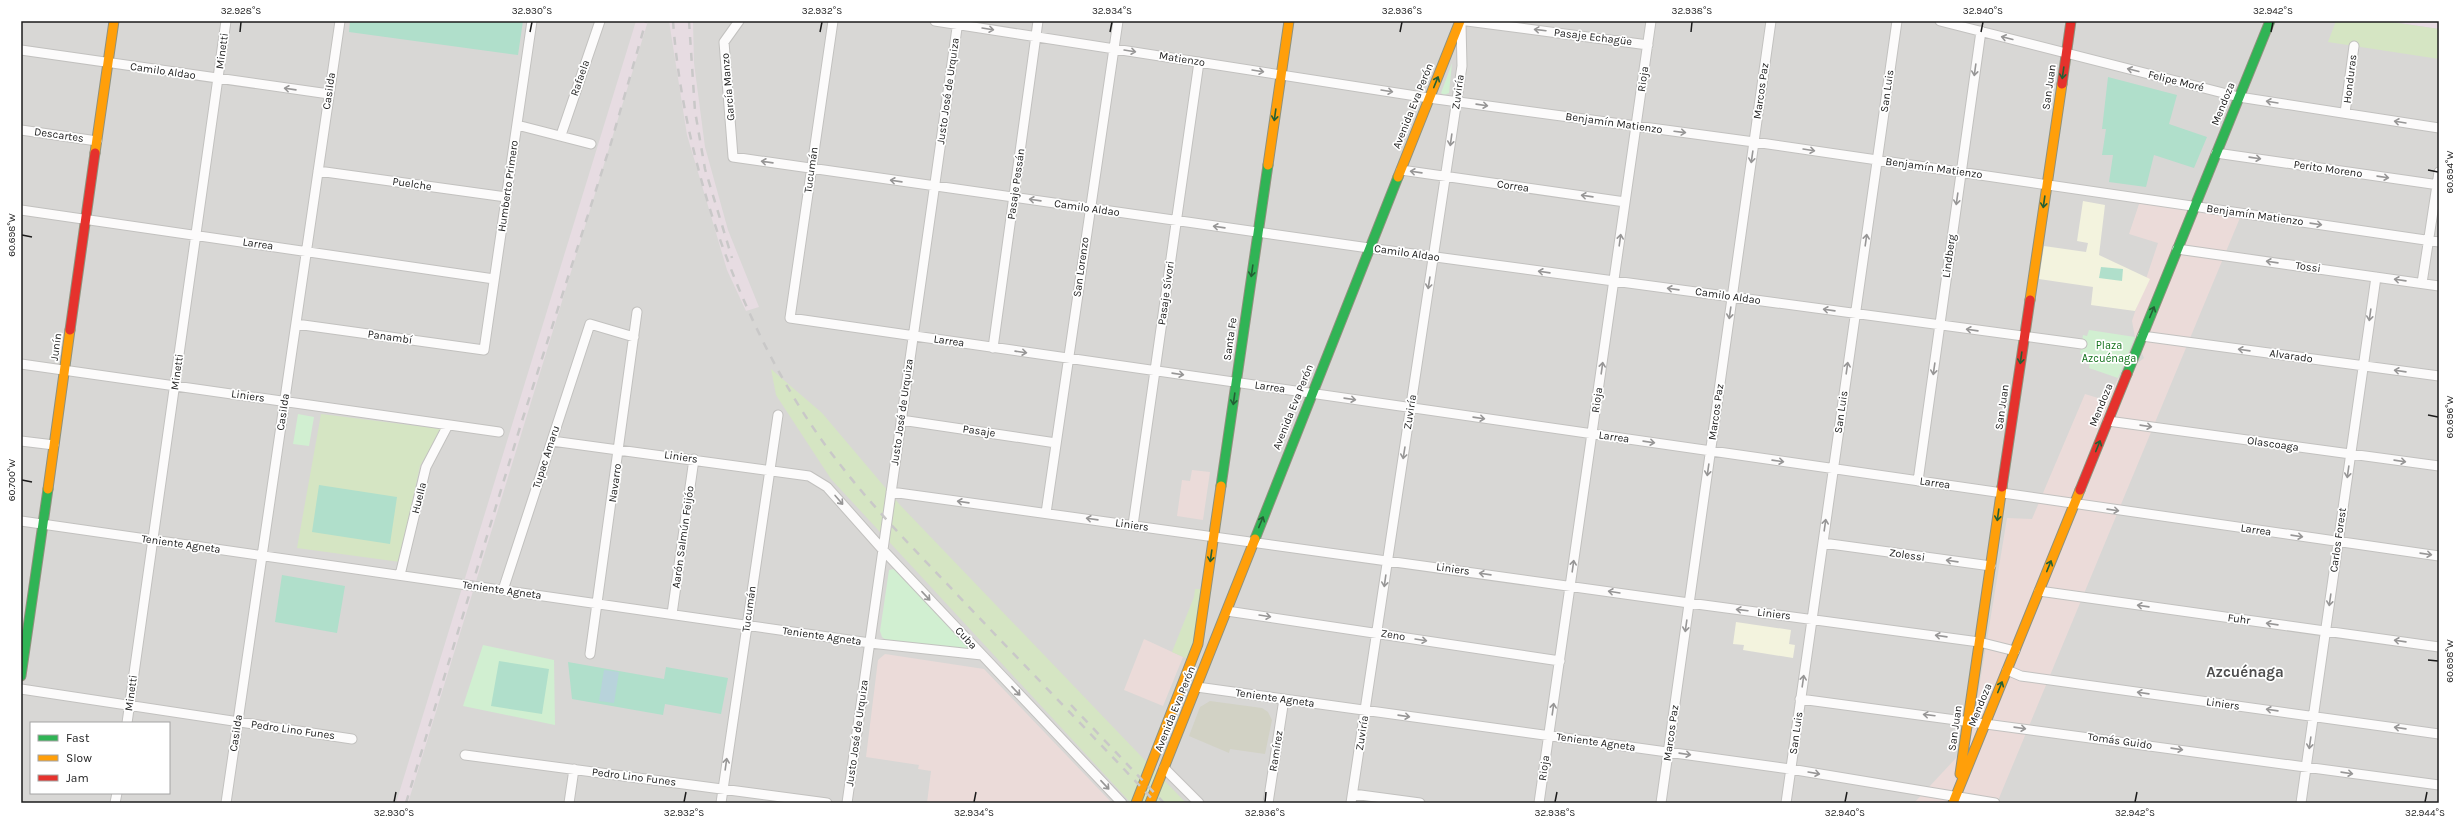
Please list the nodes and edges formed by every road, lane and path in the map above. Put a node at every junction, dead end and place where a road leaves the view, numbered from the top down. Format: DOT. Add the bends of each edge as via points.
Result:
graph roads {
  1 [pos="114,21"];
  2 [pos="226,21"];
  3 [pos="340,21"];
  4 [pos="532,21"];
  5 [pos="600,21"];
  6 [pos="739,21"];
  7 [pos="833,21"];
  8 [pos="935,21"];
  9 [pos="1038,21"];
  10 [pos="1118,21"];
  11 [pos="1289,21"];
  12 [pos="1460,21"];
  13 [pos="1467,21"];
  14 [pos="1651,21"];
  15 [pos="1771,21"];
  16 [pos="1897,21"];
  17 [pos="1940,21"];
  18 [pos="2071,21"];
  19 [pos="2270,21"];
  20 [pos="958,23"];
  21 [pos="1980,31"];
  22 [pos="1036,36"];
  23 [pos="1648,45"];
  24 [pos="2354,46"];
  25 [pos="1114,49"];
  26 [pos="21,50"];
  27 [pos="2066,53"];
  28 [pos="1199,62"];
  29 [pos="108,63"];
  30 [pos="1281,74"];
  31 [pos="218,78"];
  32 [pos="329,94"];
  33 [pos="2239,97"];
  34 [pos="1429,98"];
  35 [pos="1457,102"];
  36 [pos="2345,113"];
  37 [pos="517,126"];
  38 [pos="1636,126"];
  39 [pos="2439,128"];
  40 [pos="21,130"];
  41 [pos="561,135"];
  42 [pos="97,141"];
  43 [pos="1754,142"];
  44 [pos="591,144"];
  45 [pos="2216,153"];
  46 [pos="734,158"];
  47 [pos="1877,160"];
  48 [pos="812,168"];
  49 [pos="1400,170"];
  50 [pos="318,171"];
  51 [pos="1961,172"];
  52 [pos="2439,172"];
  53 [pos="1446,176"];
  54 [pos="2047,184"];
  55 [pos="2438,185"];
  56 [pos="935,186"];
  57 [pos="506,197"];
  58 [pos="1014,197"];
  59 [pos="1626,202"];
  60 [pos="2194,206"];
  61 [pos="1089,208"];
  62 [pos="21,210"];
  63 [pos="86,220"];
  64 [pos="1176,220"];
  65 [pos="1258,232"];
  66 [pos="196,236"];
  67 [pos="2428,240"];
  68 [pos="2439,242"];
  69 [pos="1369,248"];
  70 [pos="2177,249"];
  71 [pos="306,252"];
  72 [pos="1433,256"];
  73 [pos="2376,277"];
  74 [pos="494,279"];
  75 [pos="1614,281"];
  76 [pos="2422,284"];
  77 [pos="2439,286"];
  78 [pos="1732,297"];
  79 [pos="637,312"];
  80 [pos="1855,314"];
  81 [pos="790,318"];
  82 [pos="296,324"];
  83 [pos="1940,325"];
  84 [pos="913,336"];
  85 [pos="2142,336"];
  86 [pos="634,337"];
  87 [pos="2024,337"];
  88 [pos="2082,344"];
  89 [pos="993,348"];
  90 [pos="484,350"];
  91 [pos="1068,358"];
  92 [pos="21,364"];
  93 [pos="2363,366"];
  94 [pos="64,370"];
  95 [pos="1155,371"];
  96 [pos="2439,376"];
  97 [pos="1236,382"];
  98 [pos="175,386"];
  99 [pos="1312,394"];
  100 [pos="284,402"];
  101 [pos="1411,408"];
  102 [pos="778,415"];
  103 [pos="901,420"];
  104 [pos="2108,421"];
  105 [pos="448,425"];
  106 [pos="499,432"];
  107 [pos="1592,434"];
  108 [pos="21,441"];
  109 [pos="552,441"];
  110 [pos="1056,443"];
  111 [pos="54,445"];
  112 [pos="619,450"];
  113 [pos="1710,451"];
  114 [pos="2350,454"];
  115 [pos="694,459"];
  116 [pos="2439,466"];
  117 [pos="1833,469"];
  118 [pos="769,470"];
  119 [pos="809,476"];
  120 [pos="1918,481"];
  121 [pos="891,492"];
  122 [pos="2001,493"];
  123 [pos="2074,504"];
  124 [pos="1046,513"];
  125 [pos="21,521"];
  126 [pos="42,524"];
  127 [pos="1133,525"];
  128 [pos="1214,536"];
  129 [pos="153,540"];
  130 [pos="1253,542"];
  131 [pos="2338,542"];
  132 [pos="1822,543"];
  133 [pos="883,550"];
  134 [pos="262,556"];
  135 [pos="2439,556"];
  136 [pos="1388,560"];
  137 [pos="1991,566"];
  138 [pos="400,575"];
  139 [pos="1571,585"];
  140 [pos="504,590"];
  141 [pos="2039,591"];
  142 [pos="598,604"];
  143 [pos="1689,604"];
  144 [pos="21,605"];
  145 [pos="31,606"];
  146 [pos="1227,610"];
  147 [pos="672,614"];
  148 [pos="1812,619"];
  149 [pos="746,625"];
  150 [pos="2325,631"];
  151 [pos="1377,633"];
  152 [pos="1979,642"];
  153 [pos="870,643"];
  154 [pos="2439,647"];
  155 [pos="2015,652"];
  156 [pos="590,654"];
  157 [pos="982,655"];
  158 [pos="1193,659"];
  159 [pos="1560,661"];
  160 [pos="2007,670"];
  161 [pos="21,676"];
  162 [pos="1197,687"];
  163 [pos="21,689"];
  164 [pos="1284,699"];
  165 [pos="1800,699"];
  166 [pos="129,705"];
  167 [pos="1365,710"];
  168 [pos="2313,716"];
  169 [pos="1968,720"];
  170 [pos="127,722"];
  171 [pos="238,722"];
  172 [pos="1986,723"];
  173 [pos="2439,734"];
  174 [pos="1549,736"];
  175 [pos="352,739"];
  176 [pos="1668,752"];
  177 [pos="465,755"];
  178 [pos="2306,767"];
  179 [pos="1164,768"];
  180 [pos="574,769"];
  181 [pos="1790,769"];
  182 [pos="2439,785"];
  183 [pos="723,789"];
  184 [pos="1352,798"];
  185 [pos="1955,800"];
  186 [pos="226,803"];
  187 [pos="569,803"];
  188 [pos="720,803"];
  189 [pos="827,803"];
  190 [pos="847,803"];
  191 [pos="1122,803"];
  192 [pos="1136,803"];
  193 [pos="1150,803"];
  194 [pos="1199,803"];
  195 [pos="1268,803"];
  196 [pos="1420,803"];
  197 [pos="1540,803"];
  198 [pos="1661,803"];
  199 [pos="1786,803"];
  200 [pos="1995,803"];
  201 [pos="2301,803"];
  1 -- 29 [label="main road, Junín"];
  2 -- 31 [label="street, Minetti"];
  3 -- 32 [label="street, Casilda"];
  4 -- 37 [label="street, Humberto Primero"];
  5 -- 41 [label="street, Rafaela"];
  6 -- 46 [label="street, García Manzo" via="724,42"];
  7 -- 48 [label="street, Tucumán"];
  8 -- 20 [label="street, Matienzo"];
  9 -- 22 [label="street, Pasaje Pessán"];
  10 -- 25 [label="street, San Lorenzo"];
  11 -- 30 [label="main road, Santa Fe"];
  34 -- 12 [label="main road, Avenida Eva Perón, one-way"];
  12 -- 35 [label="street, Zuviría" via="1462,66"];
  23 -- 13 [label="street, Pasaje Echagüe, one-way"];
  14 -- 23 [label="street, Rioja"];
  15 -- 43 [label="street, Marcos Paz"];
  16 -- 47 [label="street, San Luis"];
  17 -- 21 [label="street, Felipe Moré"];
  18 -- 27 [label="main road, San Juan"];
  19 -- 33 [label="main road, Mendoza"];
  20 -- 22 [label="street, Matienzo, one-way"];
  20 -- 56 [label="street, Justo José de Urquiza"];
  27 -- 21 [label="street, Felipe Moré, one-way"];
  21 -- 51 [label="street, Lindberg, one-way"];
  22 -- 25 [label="street, Matienzo"];
  22 -- 58 [label="street, Pasaje Pessán"];
  23 -- 38 [label="street, Rioja"];
  24 -- 36 [label="street, Honduras"];
  25 -- 28 [label="street, Matienzo, one-way"];
  25 -- 61 [label="street, San Lorenzo"];
  26 -- 29 [label="street, Camilo Aldao"];
  33 -- 27 [label="street, Felipe Moré, one-way"];
  27 -- 54 [label="main road, San Juan, one-way"];
  28 -- 30 [label="street, Matienzo, one-way"];
  28 -- 64 [label="street, Pasaje Sívori"];
  29 -- 31 [label="street, Camilo Aldao"];
  29 -- 42 [label="main road, Junín"];
  30 -- 34 [label="street, Matienzo, one-way"];
  30 -- 65 [label="main road, Santa Fe, one-way"];
  32 -- 31 [label="street, Camilo Aldao, one-way"];
  31 -- 66 [label="street, Minetti"];
  32 -- 50 [label="street, Casilda"];
  36 -- 33 [label="street, Felipe Moré, one-way"];
  33 -- 45 [label="main road, Mendoza"];
  34 -- 35 [label="street, Benjamín Matienzo"];
  34 -- 49 [label="main road, Avenida Eva Perón"];
  35 -- 38 [label="street, Benjamín Matienzo, one-way"];
  35 -- 53 [label="street, Zuviría, one-way"];
  39 -- 36 [label="street, Felipe Moré, one-way"];
  37 -- 41 [label="street"];
  37 -- 57 [label="street, Humberto Primero"];
  38 -- 43 [label="street, Benjamín Matienzo, one-way"];
  38 -- 59 [label="street, Rioja"];
  40 -- 42 [label="street, Descartes"];
  41 -- 44 [label="street"];
  42 -- 63 [label="main road, Junín"];
  43 -- 47 [label="street, Benjamín Matienzo, one-way"];
  43 -- 78 [label="street, Marcos Paz, one-way"];
  45 -- 55 [label="street, Perito Moreno, one-way"];
  45 -- 60 [label="main road, Mendoza"];
  48 -- 46 [label="street, Camilo Aldao, one-way"];
  47 -- 51 [label="street, Benjamín Matienzo"];
  80 -- 47 [label="street, San Luis, one-way"];
  56 -- 48 [label="street, Camilo Aldao, one-way"];
  48 -- 81 [label="street, Tucumán"];
  53 -- 49 [label="street, Correa, one-way"];
  49 -- 69 [label="main road, Avenida Eva Perón"];
  50 -- 57 [label="street, Puelche"];
  50 -- 71 [label="street, Casilda"];
  51 -- 54 [label="street, Benjamín Matienzo"];
  51 -- 83 [label="street, Lindberg, one-way"];
  52 -- 55 [label="street"];
  59 -- 53 [label="street, Correa, one-way"];
  53 -- 72 [label="street, Zuviría"];
  54 -- 60 [label="street, Benjamín Matienzo"];
  54 -- 87 [label="main road, San Juan, one-way"];
  55 -- 67 [label="street"];
  56 -- 58 [label="street, Camilo Aldao"];
  56 -- 84 [label="street, Justo José de Urquiza"];
  57 -- 74 [label="street, Humberto Primero"];
  61 -- 58 [label="street, Camilo Aldao, one-way"];
  58 -- 89 [label="street, Pasaje Pessán"];
  75 -- 59 [label="street, Rioja, one-way"];
  60 -- 67 [label="street, Benjamín Matienzo, one-way"];
  60 -- 70 [label="main road, Mendoza"];
  61 -- 64 [label="street, Camilo Aldao"];
  61 -- 91 [label="street, San Lorenzo"];
  62 -- 63 [label="street, Larrea"];
  63 -- 66 [label="street, Larrea"];
  63 -- 94 [label="main road, Junín"];
  65 -- 64 [label="street, Camilo Aldao, one-way"];
  64 -- 95 [label="street, Pasaje Sívori"];
  65 -- 69 [label="street, Camilo Aldao"];
  65 -- 97 [label="main road, Santa Fe, one-way"];
  66 -- 71 [label="street, Larrea"];
  66 -- 98 [label="street, Minetti"];
  67 -- 68 [label="street, Benjamín Matienzo"];
  67 -- 76 [label="street"];
  69 -- 72 [label="street, Camilo Aldao"];
  69 -- 99 [label="main road, Avenida Eva Perón"];
  73 -- 70 [label="street, Tossi, one-way"];
  85 -- 70 [label="main road, Mendoza, one-way"];
  71 -- 74 [label="street, Larrea"];
  71 -- 82 [label="street, Casilda"];
  75 -- 72 [label="street, Camilo Aldao, one-way"];
  72 -- 101 [label="street, Zuviría, one-way"];
  76 -- 73 [label="street, Tossi, one-way"];
  73 -- 93 [label="street, Carlos Forest, one-way"];
  74 -- 90 [label="street, Humberto Primero"];
  78 -- 75 [label="street, Camilo Aldao, one-way"];
  107 -- 75 [label="street, Rioja, one-way"];
  76 -- 77 [label="street, Tossi"];
  80 -- 78 [label="street, Camilo Aldao, one-way"];
  78 -- 113 [label="street, Marcos Paz, one-way"];
  79 -- 86 [label="street, Navarro"];
  80 -- 83 [label="street, Camilo Aldao"];
  117 -- 80 [label="street, San Luis, one-way"];
  81 -- 84 [label="street, Larrea"];
  82 -- 90 [label="street, Panambí"];
  82 -- 100 [label="street, Casilda"];
  87 -- 83 [label="street, Camilo Aldao, one-way"];
  83 -- 120 [label="street, Lindberg, one-way"];
  84 -- 89 [label="street, Larrea"];
  84 -- 103 [label="street, Justo José de Urquiza"];
  93 -- 85 [label="street, Alvarado, one-way"];
  85 -- 104 [label="main road, Mendoza"];
  86 -- 109 [label="street, Tupac Amaru" via="590,324"];
  86 -- 112 [label="street, Navarro"];
  87 -- 88 [label="street, Camilo Aldao"];
  87 -- 122 [label="main road, San Juan, one-way"];
  89 -- 91 [label="street, Larrea, one-way"];
  91 -- 95 [label="street, Larrea"];
  91 -- 110 [label="street, San Lorenzo"];
  92 -- 94 [label="street, Liniers"];
  96 -- 93 [label="street, Alvarado, one-way"];
  93 -- 114 [label="street, Carlos Forest"];
  94 -- 98 [label="street, Liniers"];
  94 -- 111 [label="main road, Junín"];
  95 -- 97 [label="street, Larrea, one-way"];
  95 -- 127 [label="street, Pasaje Sívori"];
  97 -- 99 [label="street, Larrea"];
  97 -- 128 [label="main road, Santa Fe, one-way"];
  98 -- 100 [label="street, Liniers"];
  98 -- 129 [label="street, Minetti"];
  99 -- 101 [label="street, Larrea, one-way"];
  130 -- 99 [label="main road, Avenida Eva Perón, one-way"];
  100 -- 105 [label="street, Liniers"];
  100 -- 134 [label="street, Casilda"];
  101 -- 107 [label="street, Larrea, one-way"];
  101 -- 136 [label="street, Zuviría, one-way"];
  102 -- 118 [label="street, Tucumán"];
  103 -- 110 [label="street, Pasaje"];
  103 -- 121 [label="street, Justo José de Urquiza"];
  104 -- 114 [label="street, Olascoaga, one-way"];
  123 -- 104 [label="main road, Mendoza, one-way"];
  105 -- 106 [label="street, Liniers"];
  105 -- 138 [label="street, Huella" via="426,467"];
  107 -- 113 [label="street, Larrea, one-way"];
  139 -- 107 [label="street, Rioja, one-way"];
  108 -- 111 [label="street"];
  109 -- 112 [label="street, Liniers"];
  109 -- 140 [label="street, Tupac Amaru"];
  110 -- 124 [label="street, San Lorenzo"];
  111 -- 126 [label="main road, Junín"];
  112 -- 115 [label="street, Liniers"];
  112 -- 142 [label="street, Navarro"];
  113 -- 117 [label="street, Larrea, one-way"];
  113 -- 143 [label="street, Marcos Paz, one-way"];
  114 -- 116 [label="street, Olascoaga, one-way"];
  114 -- 131 [label="street, Carlos Forest, one-way"];
  115 -- 118 [label="street, Liniers"];
  115 -- 147 [label="street, Aarón Salmún Feijóo"];
  117 -- 120 [label="street, Larrea"];
  132 -- 117 [label="street, San Luis, one-way"];
  118 -- 119 [label="street, Liniers"];
  118 -- 149 [label="street, Tucumán"];
  119 -- 133 [label="street, Cuba, one-way" via="827,487"];
  120 -- 122 [label="street, Larrea"];
  124 -- 121 [label="street, Liniers, one-way"];
  121 -- 133 [label="street, Justo José de Urquiza"];
  122 -- 123 [label="street, Larrea"];
  122 -- 137 [label="main road, San Juan, one-way"];
  123 -- 131 [label="street, Larrea, one-way"];
  141 -- 123 [label="main road, Mendoza, one-way"];
  127 -- 124 [label="street, Liniers, one-way"];
  125 -- 126 [label="street, Teniente Agneta"];
  126 -- 129 [label="street, Teniente Agneta"];
  126 -- 145 [label="main road, Junín"];
  127 -- 128 [label="street, Liniers"];
  128 -- 130 [label="street, Liniers"];
  128 -- 158 [label="main road, Santa Fe, one-way" via="1198,644"];
  129 -- 134 [label="street, Teniente Agneta"];
  129 -- 166 [label="street, Minetti"];
  130 -- 136 [label="street, Liniers"];
  130 -- 146 [label="main road, Avenida Eva Perón"];
  131 -- 135 [label="street, Larrea, one-way"];
  131 -- 150 [label="street, Carlos Forest, one-way"];
  137 -- 132 [label="street, Zolessi, one-way"];
  132 -- 148 [label="street, San Luis"];
  133 -- 153 [label="street, Justo José de Urquiza"];
  133 -- 157 [label="street, Cuba, one-way"];
  134 -- 138 [label="street, Teniente Agneta"];
  134 -- 171 [label="street, Casilda"];
  139 -- 136 [label="street, Liniers, one-way"];
  136 -- 151 [label="street, Zuviría, one-way"];
  137 -- 152 [label="main road, San Juan"];
  138 -- 140 [label="street, Teniente Agneta"];
  143 -- 139 [label="street, Liniers, one-way"];
  139 -- 159 [label="street, Rioja"];
  140 -- 142 [label="street, Teniente Agneta"];
  150 -- 141 [label="street, Fuhr, one-way"];
  141 -- 155 [label="main road, Mendoza"];
  142 -- 147 [label="street, Teniente Agneta"];
  142 -- 156 [label="street, Navarro"];
  148 -- 143 [label="street, Liniers, one-way"];
  143 -- 176 [label="street, Marcos Paz, one-way"];
  144 -- 145 [label="street"];
  145 -- 161 [label="main road, Junín"];
  146 -- 151 [label="street, Zeno, one-way"];
  146 -- 162 [label="main road, Avenida Eva Perón"];
  147 -- 149 [label="street, Teniente Agneta"];
  152 -- 148 [label="street, Liniers, one-way"];
  165 -- 148 [label="street, San Luis, one-way"];
  149 -- 153 [label="street, Teniente Agneta"];
  183 -- 149 [label="street, Tucumán, one-way"];
  154 -- 150 [label="street, Fuhr, one-way"];
  150 -- 168 [label="street, Carlos Forest"];
  151 -- 159 [label="street, Zeno, one-way"];
  151 -- 167 [label="street, Zuviría"];
  152 -- 155 [label="street, Liniers"];
  152 -- 169 [label="main road, San Juan"];
  153 -- 157 [label="street, Teniente Agneta"];
  153 -- 190 [label="street, Justo José de Urquiza"];
  155 -- 160 [label="main road, Mendoza"];
  157 -- 191 [label="street, Cuba, one-way"];
  158 -- 192 [label="main road, Avenida Eva Perón"];
  174 -- 159 [label="street, Rioja, one-way"];
  168 -- 160 [label="street, Liniers, one-way" via="2021,676"];
  172 -- 160 [label="main road, Mendoza, one-way"];
  162 -- 164 [label="street, Teniente Agneta"];
  162 -- 179 [label="main road, Avenida Eva Perón"];
  163 -- 166 [label="street, Pedro Lino Funes"];
  164 -- 167 [label="street, Teniente Agneta"];
  164 -- 195 [label="street, Ramírez"];
  169 -- 165 [label="street, Tomás Guido, one-way"];
  165 -- 181 [label="street, San Luis"];
  166 -- 170 [label="street, Minetti"];
  166 -- 171 [label="street, Pedro Lino Funes"];
  167 -- 174 [label="street, Teniente Agneta, one-way"];
  167 -- 184 [label="street, Zuviría"];
  173 -- 168 [label="street, Liniers, one-way"];
  168 -- 178 [label="street, Carlos Forest, one-way"];
  169 -- 172 [label="street, Tomás Guido"];
  169 -- 185 [label="main road, San Juan"];
  171 -- 175 [label="street, Pedro Lino Funes"];
  171 -- 186 [label="street, Casilda"];
  172 -- 178 [label="street, Tomás Guido, one-way"];
  172 -- 185 [label="main road, Mendoza"];
  174 -- 176 [label="street, Teniente Agneta"];
  174 -- 197 [label="street, Rioja"];
  176 -- 181 [label="street, Teniente Agneta, one-way"];
  176 -- 198 [label="street, Marcos Paz"];
  177 -- 180 [label="street, Pedro Lino Funes"];
  178 -- 182 [label="street, Tomás Guido, one-way"];
  178 -- 201 [label="street, Carlos Forest"];
  179 -- 193 [label="main road, Avenida Eva Perón"];
  179 -- 194 [label="street"];
  180 -- 183 [label="street, Pedro Lino Funes"];
  180 -- 187 [label="street"];
  181 -- 185 [label="street, Teniente Agneta, one-way"];
  181 -- 199 [label="street, San Luis"];
  183 -- 188 [label="street, Tucumán"];
  183 -- 189 [label="street, Pedro Lino Funes"];
  184 -- 196 [label="street"];
  185 -- 200 [label="street, Teniente Agneta"];
}
